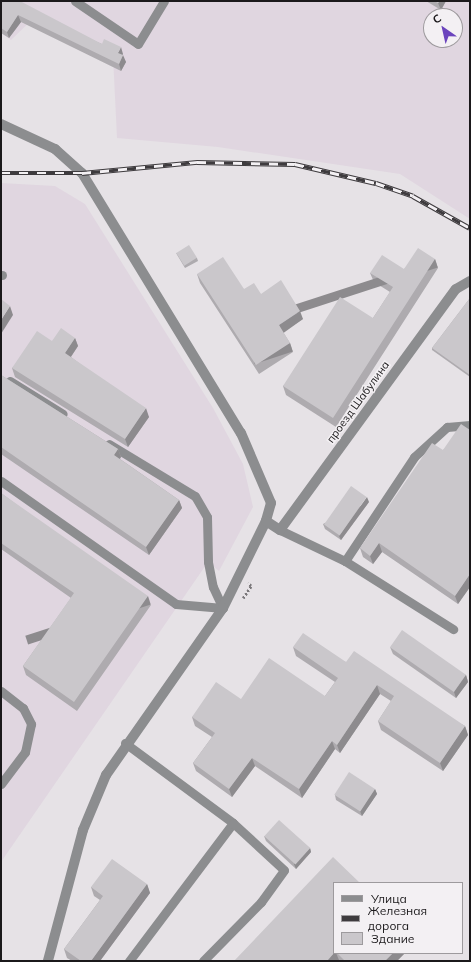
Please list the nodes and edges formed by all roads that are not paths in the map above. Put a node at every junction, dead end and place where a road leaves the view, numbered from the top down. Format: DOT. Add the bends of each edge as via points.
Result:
graph roads {
  1 [pos="75,1"];
  2 [pos="164,1"];
  3 [pos="1,124"];
  4 [pos="470,281"];
  5 [pos="10,380"];
  6 [pos="75,422"];
  7 [pos="470,425"];
  8 [pos="101,439"];
  9 [pos="1,481"];
  10 [pos="266,521"];
  11 [pos="280,530"];
  12 [pos="345,561"];
  13 [pos="223,608"];
  14 [pos="454,629"];
  15 [pos="1,691"];
  16 [pos="125,743"];
  17 [pos="1,784"];
  18 [pos="233,822"];
  19 [pos="48,961"];
  20 [pos="129,961"];
  21 [pos="203,961"];
  1 -- 2 [label="lane" via="138,44"];
  3 -- 10 [label="street" via="54,149 82,172 241,433 271,503"];
  4 -- 11 [label="street, проезд Шабулина" via="456,289"];
  5 -- 6 [label="lane"];
  7 -- 12 [label="lane" via="447,427 414,457"];
  8 -- 13 [label="lane" via="195,496 207,516 208,562 213,587"];
  9 -- 13 [label="lane" via="176,604"];
  10 -- 11 [label="street"];
  10 -- 13 [label="street"];
  11 -- 12 [label="lane"];
  12 -- 14 [label="lane"];
  13 -- 16 [label="street"];
  15 -- 17 [label="lane" via="23,708 31,724 25,752"];
  16 -- 18 [label="lane"];
  16 -- 19 [label="street" via="106,775 83,830"];
  18 -- 20 [label="lane"];
  18 -- 21 [label="lane" via="284,870 262,902"];
}
